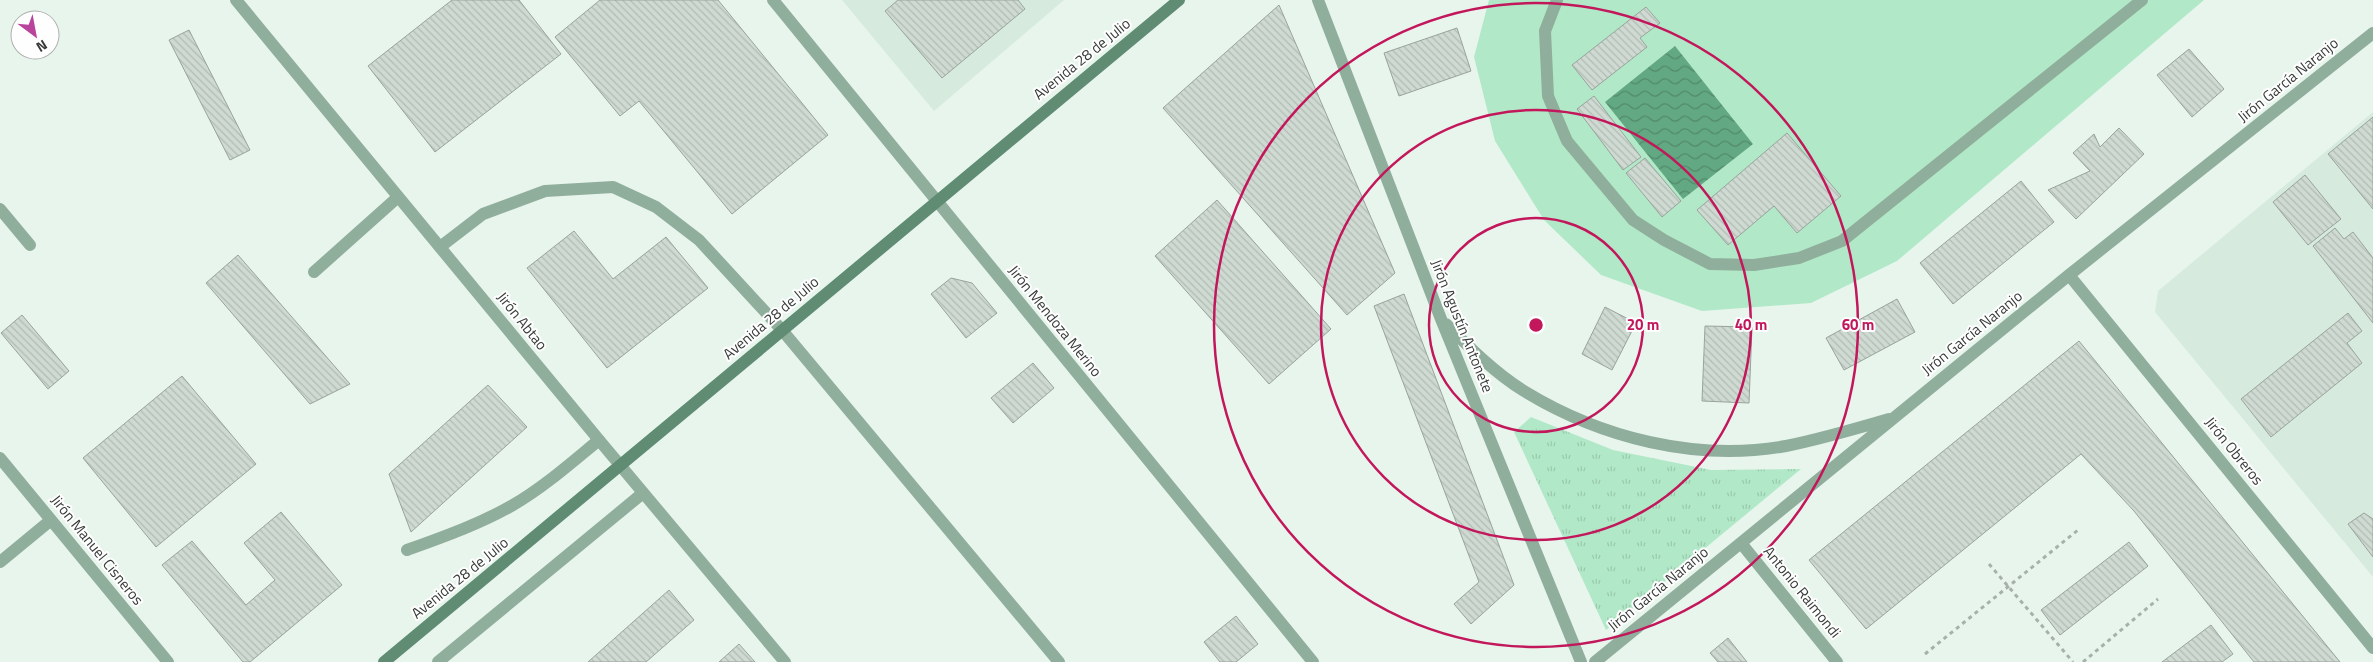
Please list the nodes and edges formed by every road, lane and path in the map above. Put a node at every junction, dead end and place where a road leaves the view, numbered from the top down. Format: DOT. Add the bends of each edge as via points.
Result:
graph roads {
  1 [pos="236,0"];
  2 [pos="772,0"];
  3 [pos="1179,0"];
  4 [pos="1318,0"];
  5 [pos="1557,0"];
  6 [pos="2142,0"];
  7 [pos="2373,33"];
  8 [pos="398,197"];
  9 [pos="936,200"];
  10 [pos="0,208"];
  11 [pos="30,245"];
  12 [pos="440,247"];
  13 [pos="314,272"];
  14 [pos="2069,275"];
  15 [pos="1441,319"];
  16 [pos="782,330"];
  17 [pos="1896,416"];
  18 [pos="598,440"];
  19 [pos="0,458"];
  20 [pos="621,467"];
  21 [pos="643,493"];
  22 [pos="51,520"];
  23 [pos="2078,530"];
  24 [pos="1741,543"];
  25 [pos="407,550"];
  26 [pos="0,562"];
  27 [pos="1988,564"];
  28 [pos="2008,587"];
  29 [pos="2158,599"];
  30 [pos="2373,648"];
  31 [pos="1925,654"];
  32 [pos="168,662"];
  33 [pos="384,662"];
  34 [pos="438,662"];
  35 [pos="785,662"];
  36 [pos="1059,662"];
  37 [pos="1313,662"];
  38 [pos="1581,662"];
  39 [pos="1595,662"];
  40 [pos="1837,662"];
  41 [pos="2072,662"];
  42 [pos="2083,662"];
  1 -- 8 [label="street, Jirón Abtao"];
  2 -- 9 [label="street, Jirón Mendoza Merino"];
  3 -- 9 [label="main road, Avenida 28 de Julio"];
  4 -- 15 [label="street, Jirón Agustín Antonete"];
  5 -- 6 [label="street" via="1545,31 1548,96 1567,140 1633,220 1710,264 1754,264 1799,258 1842,240"];
  7 -- 14 [label="street, Jirón García Naranjo"];
  8 -- 12 [label="street, Jirón Abtao"];
  8 -- 13 [label="street"];
  9 -- 16 [label="main road, Avenida 28 de Julio"];
  9 -- 37 [label="street, Jirón Mendoza Merino"];
  10 -- 11 [label="street"];
  12 -- 16 [label="street" via="483,214 545,191 613,187 656,207 700,240"];
  12 -- 18 [label="street, Jirón Abtao"];
  14 -- 17 [label="street, Jirón García Naranjo"];
  14 -- 30 [label="street, Jirón Obreros"];
  15 -- 17 [label="street" via="1480,358 1523,390 1571,416 1622,436 1675,447 1730,451 1784,446"];
  15 -- 38 [label="street, Jirón Agustín Antonete"];
  16 -- 20 [label="main road, Avenida 28 de Julio"];
  16 -- 36 [label="street"];
  17 -- 24 [label="street, Jirón García Naranjo"];
  18 -- 20 [label="street, Jirón Abtao"];
  18 -- 25 [label="street" via="552,480 513,505 466,528"];
  19 -- 22 [label="street, Jirón Manuel Cisneros"];
  20 -- 21 [label="street, Jirón Abtao"];
  20 -- 33 [label="main road, Avenida 28 de Julio"];
  21 -- 34 [label="street"];
  21 -- 35 [label="street, Jirón Abtao"];
  22 -- 26 [label="street"];
  22 -- 32 [label="street, Jirón Manuel Cisneros"];
  23 -- 28 [label="path"];
  24 -- 39 [label="street, Jirón García Naranjo"];
  24 -- 40 [label="street, Antonio Raimondi"];
  27 -- 28 [label="path"];
  28 -- 31 [label="path"];
  28 -- 41 [label="path"];
  29 -- 42 [label="path"];
}
